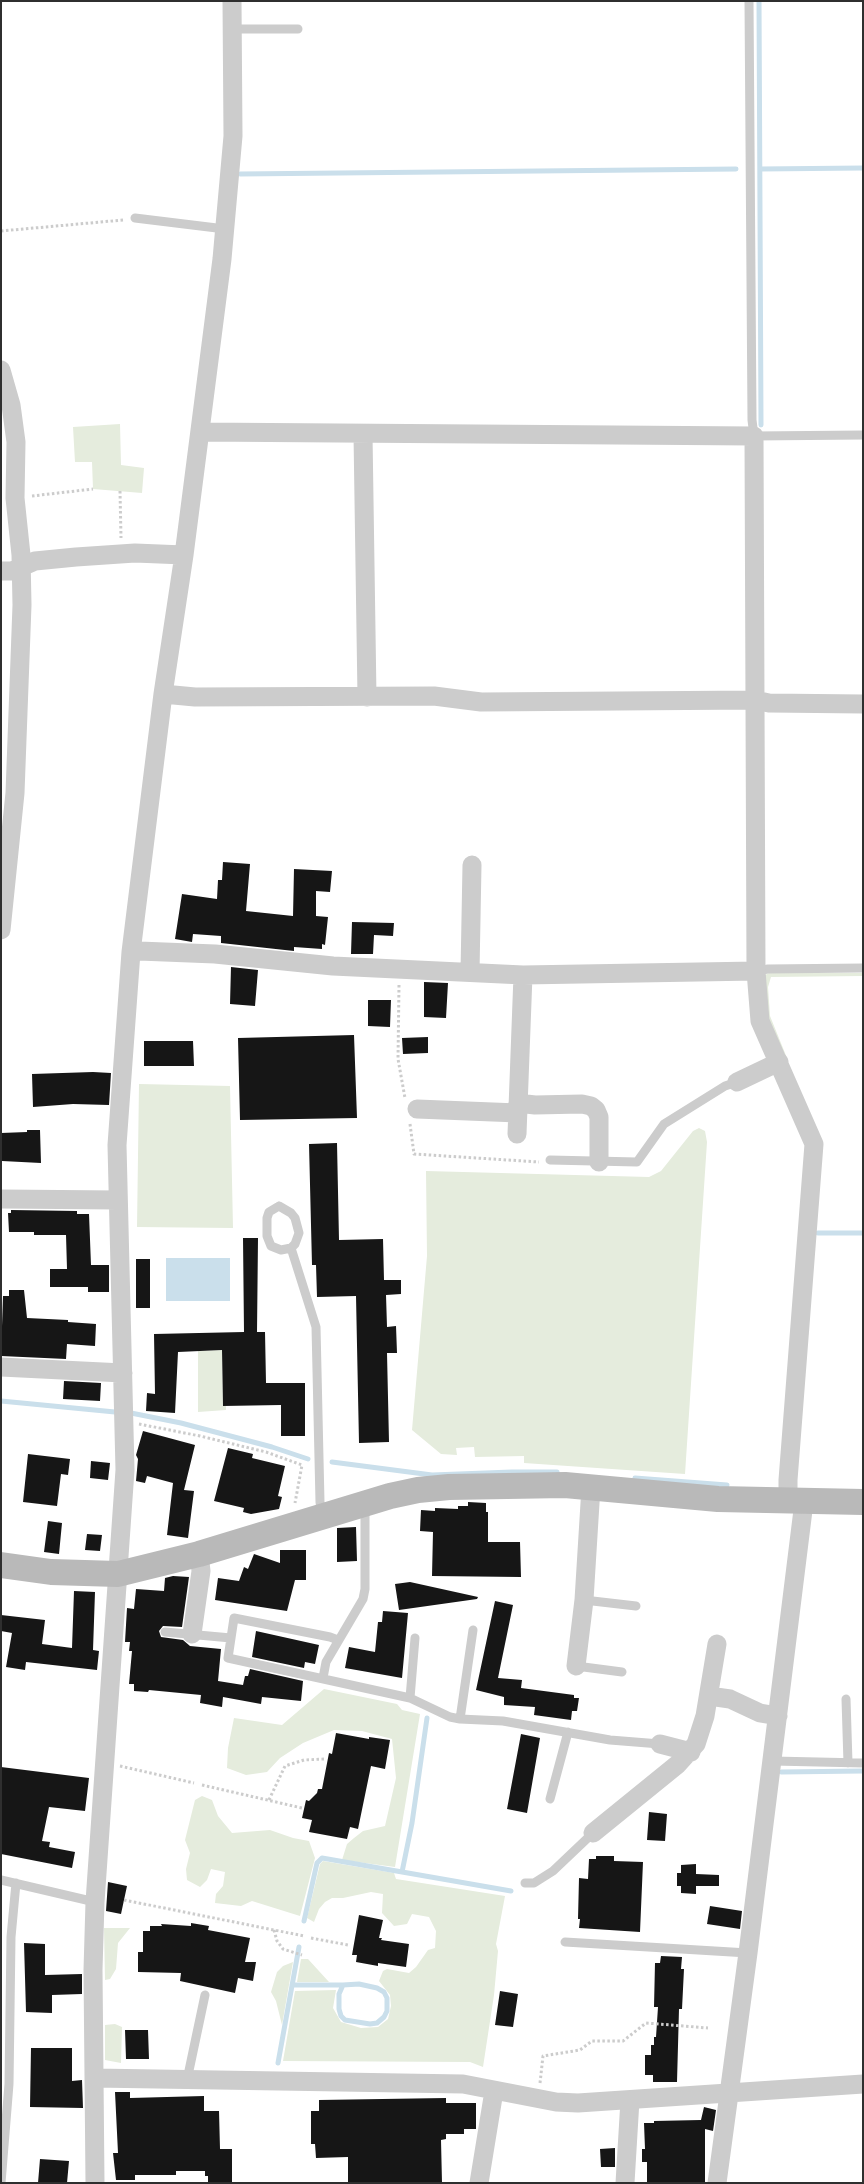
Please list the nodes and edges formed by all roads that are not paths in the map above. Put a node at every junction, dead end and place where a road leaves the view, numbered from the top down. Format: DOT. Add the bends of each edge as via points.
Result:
graph roads {
  1 [pos="232,1"];
  2 [pos="749,1"];
  3 [pos="232,29"];
  4 [pos="298,29"];
  5 [pos="135,218"];
  6 [pos="225,229"];
  7 [pos="1,370"];
  8 [pos="200,432"];
  9 [pos="363,434"];
  10 [pos="863,435"];
  11 [pos="754,436"];
  12 [pos="184,555"];
  13 [pos="21,568"];
  14 [pos="1,572"];
  15 [pos="162,694"];
  16 [pos="367,697"];
  17 [pos="755,700"];
  18 [pos="863,704"];
  19 [pos="472,864"];
  20 [pos="1,930"];
  21 [pos="131,952"];
  22 [pos="863,968"];
  23 [pos="756,971"];
  24 [pos="470,972"];
  25 [pos="523,975"];
  26 [pos="779,1062"];
  27 [pos="737,1082"];
  28 [pos="518,1108"];
  29 [pos="417,1109"];
  30 [pos="517,1134"];
  31 [pos="550,1160"];
  32 [pos="600,1162"];
  33 [pos="1,1199"];
  34 [pos="118,1200"];
  35 [pos="291,1248"];
  36 [pos="1,1367"];
  37 [pos="124,1373"];
  38 [pos="591,1487"];
  39 [pos="796,1502"];
  40 [pos="863,1502"];
  41 [pos="365,1503"];
  42 [pos="322,1516"];
  43 [pos="199,1554"];
  44 [pos="1,1566"];
  45 [pos="118,1574"];
  46 [pos="584,1600"];
  47 [pos="636,1606"];
  48 [pos="474,1630"];
  49 [pos="165,1632"];
  50 [pos="192,1634"];
  51 [pos="231,1638"];
  52 [pos="415,1638"];
  53 [pos="338,1640"];
  54 [pos="717,1644"];
  55 [pos="576,1666"];
  56 [pos="622,1672"];
  57 [pos="323,1678"];
  58 [pos="709,1696"];
  59 [pos="410,1698"];
  60 [pos="846,1699"];
  61 [pos="778,1716"];
  62 [pos="460,1720"];
  63 [pos="568,1732"];
  64 [pos="660,1744"];
  65 [pos="691,1752"];
  66 [pos="773,1761"];
  67 [pos="848,1763"];
  68 [pos="863,1763"];
  69 [pos="550,1799"];
  70 [pos="593,1833"];
  71 [pos="1,1880"];
  72 [pos="16,1883"];
  73 [pos="525,1883"];
  74 [pos="95,1902"];
  75 [pos="565,1942"];
  76 [pos="748,1953"];
  77 [pos="205,1995"];
  78 [pos="95,2078"];
  79 [pos="187,2080"];
  80 [pos="863,2084"];
  81 [pos="494,2090"];
  82 [pos="729,2092"];
  83 [pos="630,2100"];
  84 [pos="1,2183"];
  85 [pos="95,2183"];
  86 [pos="479,2183"];
  87 [pos="625,2183"];
  88 [pos="717,2183"];
  1 -- 3 [label="street"];
  2 -- 11 [label="lane"];
  3 -- 4 [label="lane"];
  3 -- 6 [label="street" via="233,136"];
  5 -- 6 [label="lane"];
  6 -- 8 [label="street"];
  7 -- 13 [label="street" via="12,405 16,442 15,498"];
  8 -- 9 [label="street"];
  8 -- 12 [label="street"];
  9 -- 11 [label="street"];
  9 -- 16 [label="street"];
  10 -- 11 [label="lane"];
  11 -- 17 [label="street"];
  12 -- 13 [label="street" via="122,554 35,561"];
  12 -- 15 [label="street"];
  13 -- 14 [label="street"];
  13 -- 20 [label="street" via="15,793"];
  15 -- 16 [label="street" via="195,697"];
  15 -- 21 [label="street"];
  16 -- 17 [label="street" via="434,696 481,702"];
  17 -- 18 [label="street"];
  17 -- 23 [label="street"];
  19 -- 24 [label="street"];
  21 -- 24 [label="street" via="215,954 333,966"];
  21 -- 34 [label="street" via="117,1145"];
  22 -- 23 [label="lane"];
  23 -- 25 [label="street"];
  23 -- 26 [label="street" via="760,1021"];
  24 -- 25 [label="street"];
  25 -- 28 [label="street"];
  26 -- 27 [label="street"];
  26 -- 39 [label="street" via="814,1144 788,1480"];
  27 -- 32 [label="lane" via="725,1086 664,1124 638,1162"];
  28 -- 29 [label="street"];
  28 -- 30 [label="street"];
  28 -- 32 [label="street" via="535,1105 591,1106 599,1117"];
  31 -- 32 [label="lane"];
  33 -- 34 [label="street"];
  34 -- 37 [label="street"];
  35 -- 35 [label="lane" via="281,1250 268,1242 267,1218 279,1206 295,1218 299,1233"];
  35 -- 42 [label="lane" via="316,1327"];
  36 -- 37 [label="street"];
  37 -- 45 [label="street" via="124,1488"];
  38 -- 39 [label="street" via="718,1499"];
  38 -- 41 [label="street" via="543,1484 449,1487 418,1490"];
  38 -- 46 [label="street"];
  39 -- 40 [label="street"];
  39 -- 61 [label="street"];
  41 -- 42 [label="street"];
  41 -- 53 [label="lane" via="364,1599"];
  42 -- 43 [label="street"];
  43 -- 45 [label="street"];
  43 -- 50 [label="street" via="201,1571"];
  44 -- 45 [label="street" via="51,1572"];
  45 -- 74 [label="street"];
  46 -- 47 [label="lane"];
  46 -- 55 [label="street"];
  48 -- 62 [label="lane"];
  49 -- 50 [label="lane"];
  50 -- 51 [label="lane"];
  51 -- 53 [label="lane" via="234,1618"];
  51 -- 57 [label="lane" via="228,1658"];
  52 -- 59 [label="lane"];
  53 -- 57 [label="lane" via="326,1662"];
  54 -- 58 [label="street"];
  55 -- 56 [label="lane"];
  57 -- 59 [label="lane"];
  58 -- 61 [label="street" via="730,1699 760,1713"];
  58 -- 65 [label="street"];
  59 -- 62 [label="lane"];
  60 -- 67 [label="lane"];
  61 -- 66 [label="street"];
  62 -- 63 [label="lane" via="503,1721"];
  63 -- 64 [label="lane" via="610,1740"];
  63 -- 69 [label="lane"];
  64 -- 65 [label="street"];
  65 -- 70 [label="street"];
  66 -- 67 [label="lane"];
  66 -- 76 [label="street"];
  67 -- 68 [label="lane"];
  70 -- 73 [label="lane" via="553,1871 534,1883"];
  71 -- 72 [label="lane"];
  72 -- 74 [label="lane"];
  72 -- 84 [label="lane" via="11,1937 9,2084"];
  74 -- 78 [label="street"];
  75 -- 76 [label="lane"];
  76 -- 82 [label="street"];
  77 -- 79 [label="lane"];
  78 -- 79 [label="street"];
  78 -- 85 [label="street"];
  79 -- 81 [label="street" via="463,2084"];
  80 -- 82 [label="street"];
  81 -- 83 [label="street" via="539,2099 578,2102"];
  81 -- 86 [label="street"];
  82 -- 83 [label="street"];
  82 -- 88 [label="street"];
  83 -- 87 [label="street"];
}
